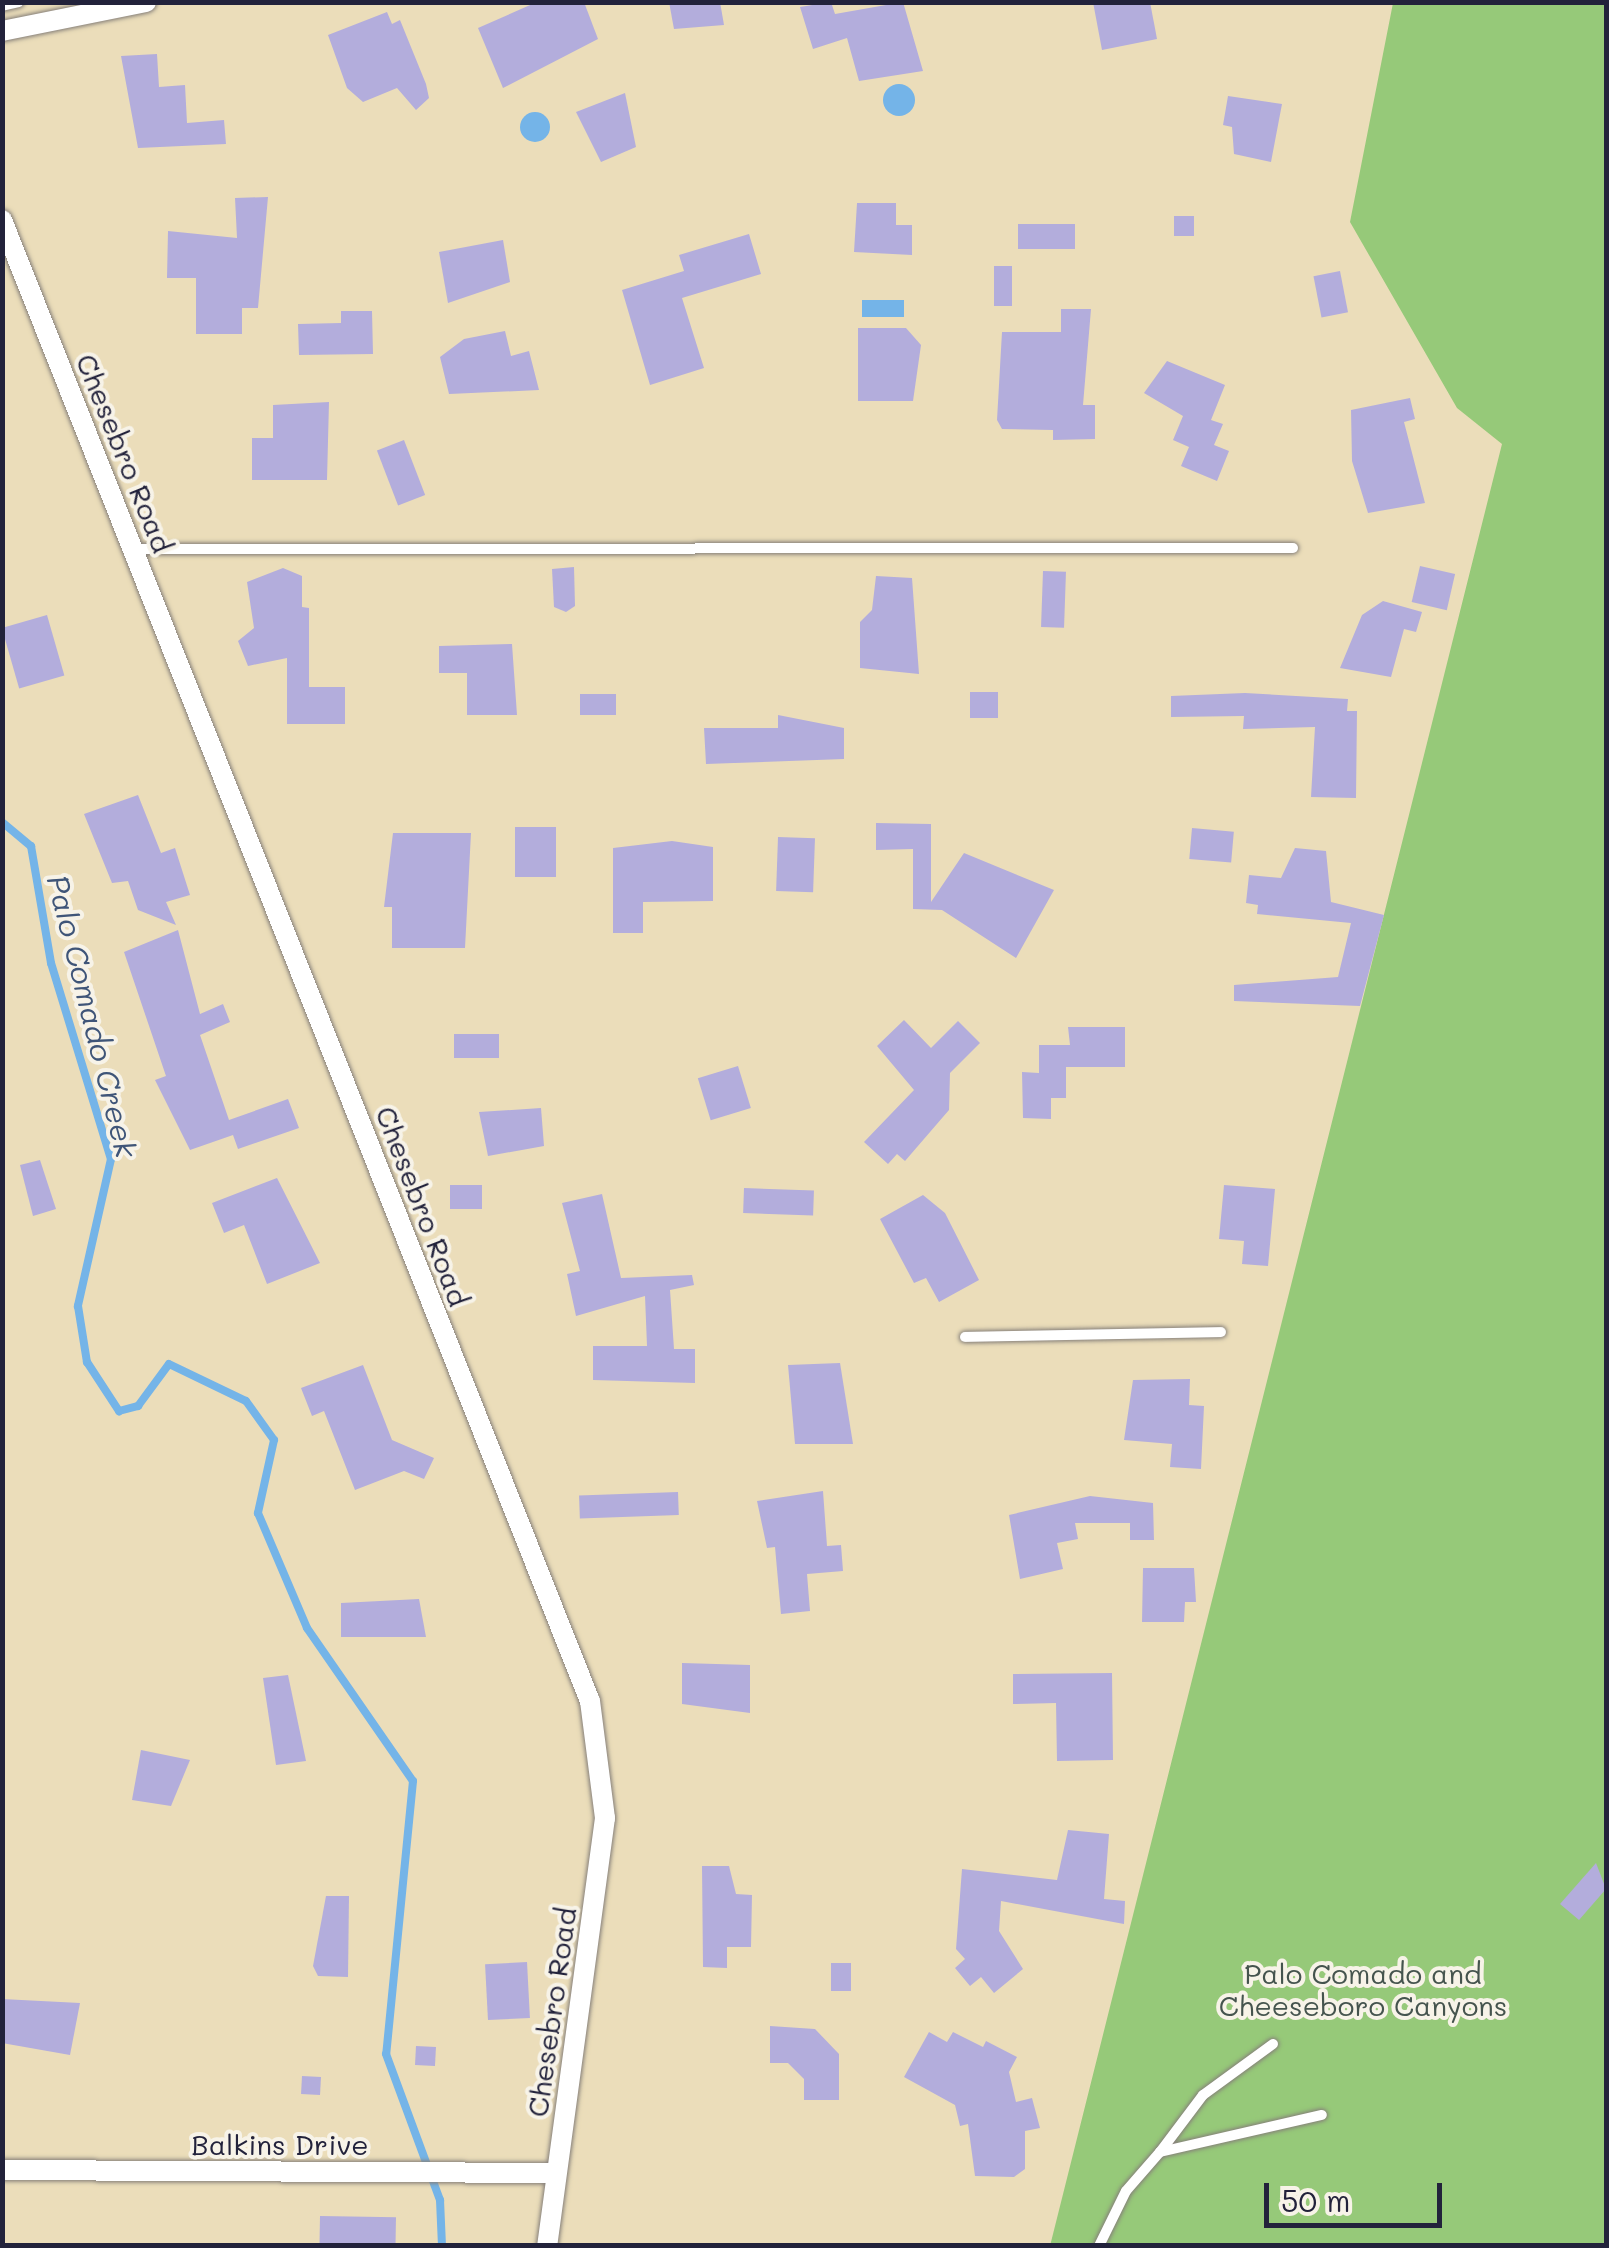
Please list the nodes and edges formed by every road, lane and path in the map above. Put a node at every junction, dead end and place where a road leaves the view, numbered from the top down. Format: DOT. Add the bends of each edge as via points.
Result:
graph roads {
  1 [pos="20,2"];
  2 [pos="146,2"];
  3 [pos="2,6"];
  4 [pos="2,31"];
  5 [pos="2,220"];
  6 [pos="1293,548"];
  7 [pos="134,549"];
  8 [pos="1221,1332"];
  9 [pos="965,1337"];
  10 [pos="1273,2044"];
  11 [pos="1322,2114"];
  12 [pos="1160,2152"];
  13 [pos="2,2170"];
  14 [pos="556,2173"];
  15 [pos="547,2246"];
  16 [pos="1100,2246"];
  1 -- 3 [label="lane"];
  2 -- 4 [label="street"];
  5 -- 7 [label="street, Chesebro Road"];
  6 -- 7 [label="lane"];
  7 -- 14 [label="street, Chesebro Road" via="602,1748 605,1818"];
  8 -- 9 [label="lane"];
  10 -- 12 [label="lane" via="1193,2104"];
  11 -- 12 [label="lane"];
  12 -- 16 [label="lane" via="1126,2192"];
  13 -- 14 [label="street, Balkins Drive"];
  14 -- 15 [label="street, Chesebro Road"];
}
